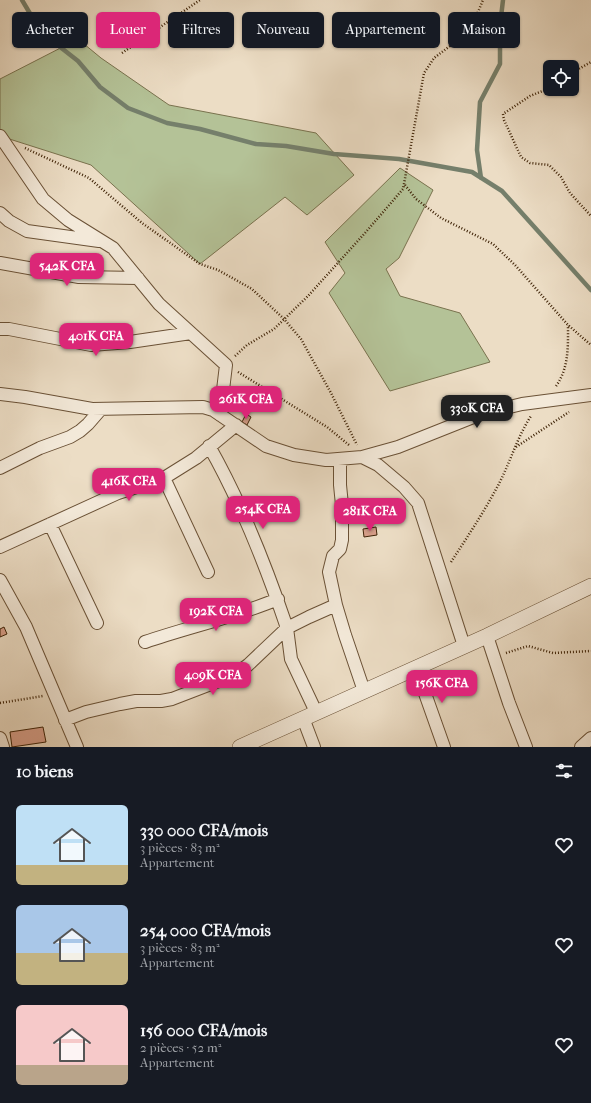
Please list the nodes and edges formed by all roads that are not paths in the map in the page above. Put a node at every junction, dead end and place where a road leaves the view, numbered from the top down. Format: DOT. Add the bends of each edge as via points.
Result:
graph roads {
  1 [pos="0,137"];
  2 [pos="0,213"];
  3 [pos="104,242"];
  4 [pos="0,264"];
  5 [pos="138,278"];
  6 [pos="0,329"];
  7 [pos="191,333"];
  8 [pos="0,394"];
  9 [pos="591,395"];
  10 [pos="101,408"];
  11 [pos="220,415"];
  12 [pos="236,425"];
  13 [pos="209,446"];
  14 [pos="362,457"];
  15 [pos="340,459"];
  16 [pos="0,468"];
  17 [pos="164,478"];
  18 [pos="50,524"];
  19 [pos="0,548"];
  20 [pos="208,572"];
  21 [pos="0,580"];
  22 [pos="591,586"];
  23 [pos="278,599"];
  24 [pos="336,606"];
  25 [pos="97,623"];
  26 [pos="287,628"];
  27 [pos="487,636"];
  28 [pos="145,642"];
  29 [pos="464,646"];
  30 [pos="416,668"];
  31 [pos="364,691"];
  32 [pos="310,715"];
  33 [pos="65,720"];
  34 [pos="0,738"];
  35 [pos="591,738"];
  36 [pos="245,746"];
  37 [pos="3,747"];
  38 [pos="77,747"];
  39 [pos="314,747"];
  40 [pos="444,747"];
  41 [pos="526,747"];
  42 [pos="581,747"];
  1 -- 3 [label="street" via="43,199 68,220"];
  2 -- 3 [label="street" via="27,231"];
  3 -- 5 [label="street" via="113,248"];
  4 -- 5 [label="street" via="79,277"];
  5 -- 7 [label="street" via="159,304"];
  6 -- 7 [label="street" via="91,345"];
  7 -- 11 [label="street" via="226,365"];
  8 -- 10 [label="street" via="92,409"];
  9 -- 14 [label="street" via="522,404 481,414"];
  10 -- 11 [label="street" via="203,407"];
  10 -- 16 [label="street" via="88,424 70,437 40,448"];
  11 -- 12 [label="street"];
  12 -- 13 [label="street"];
  12 -- 15 [label="street" via="266,446 294,455 326,460"];
  13 -- 17 [label="street" via="192,461"];
  13 -- 23 [label="street" via="226,476"];
  14 -- 15 [label="street"];
  14 -- 29 [label="street" via="378,465 418,503"];
  15 -- 24 [label="street" via="342,540 340,549 333,556 329,572"];
  17 -- 18 [label="street" via="118,493"];
  17 -- 20 [label="street"];
  18 -- 19 [label="street"];
  18 -- 25 [label="street"];
  21 -- 33 [label="street" via="26,627"];
  22 -- 27 [label="street"];
  23 -- 26 [label="street"];
  23 -- 28 [label="street"];
  24 -- 26 [label="street"];
  24 -- 31 [label="street"];
  26 -- 32 [label="street" via="291,659"];
  26 -- 33 [label="street" via="248,665 224,679 161,701 120,704"];
  27 -- 29 [label="street"];
  27 -- 41 [label="street"];
  29 -- 30 [label="street"];
  30 -- 31 [label="street"];
  30 -- 40 [label="street"];
  31 -- 32 [label="street"];
  32 -- 36 [label="street"];
  32 -- 39 [label="street"];
  33 -- 38 [label="street"];
  34 -- 37 [label="street"];
  35 -- 42 [label="street"];
}
